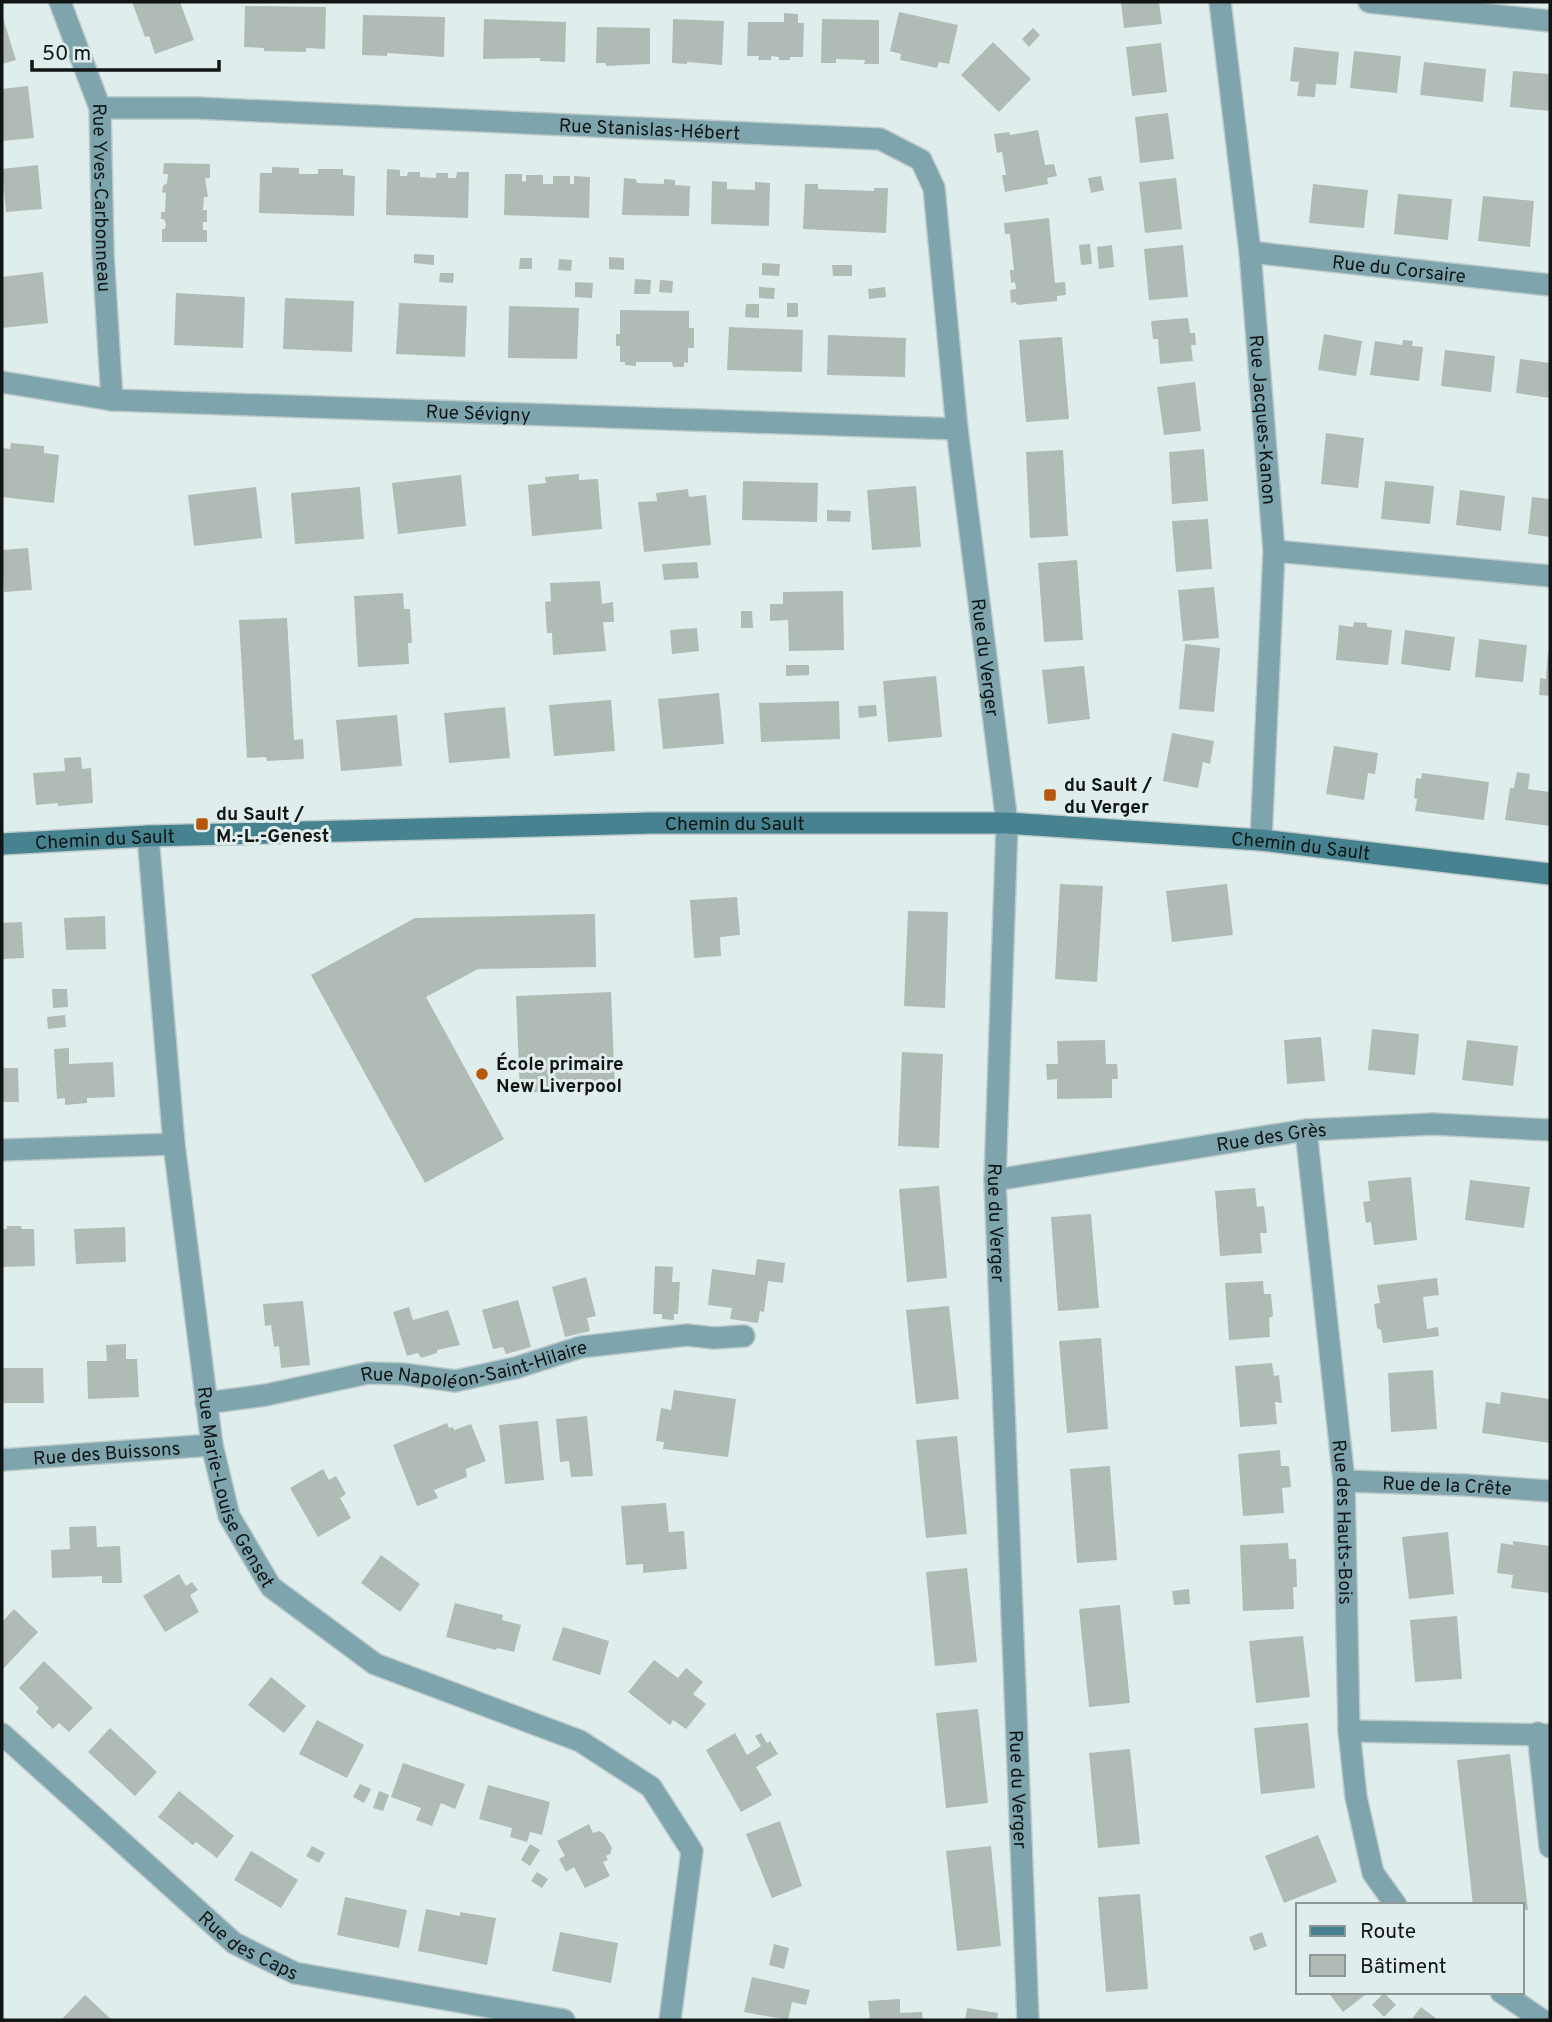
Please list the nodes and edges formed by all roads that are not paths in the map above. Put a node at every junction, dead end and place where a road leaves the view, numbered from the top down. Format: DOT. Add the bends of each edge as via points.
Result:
graph roads {
  1 [pos="60,2"];
  2 [pos="1220,2"];
  3 [pos="1369,2"];
  4 [pos="1550,21"];
  5 [pos="100,108"];
  6 [pos="1250,252"];
  7 [pos="1550,285"];
  8 [pos="2,382"];
  9 [pos="112,400"];
  10 [pos="957,429"];
  11 [pos="1274,551"];
  12 [pos="1550,576"];
  13 [pos="1007,823"];
  14 [pos="148,836"];
  15 [pos="1261,840"];
  16 [pos="2,844"];
  17 [pos="1550,874"];
  18 [pos="1306,1130"];
  19 [pos="1550,1130"];
  20 [pos="174,1144"];
  21 [pos="2,1150"];
  22 [pos="995,1180"];
  23 [pos="744,1336"];
  24 [pos="206,1403"];
  25 [pos="212,1445"];
  26 [pos="2,1460"];
  27 [pos="1344,1481"];
  28 [pos="1550,1491"];
  29 [pos="1349,1731"];
  30 [pos="2,1734"];
  31 [pos="1544,1734"];
  32 [pos="1550,1847"];
  33 [pos="1394,1903"];
  34 [pos="1505,1994"];
  35 [pos="564,2020"];
  36 [pos="670,2020"];
  37 [pos="1028,2020"];
  38 [pos="1542,2020"];
  1 -- 5 [label="street, Rue Yves-Carbonneau"];
  2 -- 6 [label="street, Rue Jacques-Kanon"];
  3 -- 4 [label="street"];
  5 -- 9 [label="street, Rue Yves-Carbonneau"];
  5 -- 10 [label="street, Rue Stanislas-Hébert" via="880,139 921,160 934,188"];
  6 -- 7 [label="street, Rue du Corsaire"];
  6 -- 11 [label="street, Rue Jacques-Kanon"];
  8 -- 9 [label="street, Rue Sévigny"];
  9 -- 10 [label="street, Rue Sévigny"];
  10 -- 13 [label="street, Rue du Verger"];
  11 -- 12 [label="street"];
  11 -- 15 [label="street, Rue Jacques-Kanon"];
  13 -- 14 [label="street, Chemin du Sault" via="652,823"];
  13 -- 15 [label="street, Chemin du Sault"];
  13 -- 22 [label="street, Rue du Verger"];
  14 -- 16 [label="street, Chemin du Sault"];
  14 -- 20 [label="street, Rue Marie-Louise Genset"];
  15 -- 17 [label="street, Chemin du Sault"];
  18 -- 19 [label="street, Rue des Grès" via="1433,1124"];
  18 -- 22 [label="street, Rue des Grès"];
  18 -- 27 [label="street, Rue des Hauts-Bois"];
  20 -- 21 [label="street"];
  20 -- 24 [label="street, Rue Marie-Louise Genset"];
  22 -- 37 [label="street, Rue du Verger"];
  23 -- 24 [label="street, Rue Napoléon-Saint-Hilaire" via="687,1335 581,1347 455,1381 368,1373"];
  24 -- 25 [label="street, Rue Marie-Louise Genset"];
  25 -- 26 [label="street, Rue des Buissons"];
  25 -- 36 [label="street, Rue Marie-Louise Genset" via="229,1516 271,1587 375,1664 580,1741 652,1787 692,1851"];
  27 -- 28 [label="street, Rue de la Crête"];
  27 -- 29 [label="street, Rue des Hauts-Bois"];
  29 -- 31 [label="street"];
  29 -- 33 [label="street, Rue des Hauts-Bois" via="1356,1797 1373,1873"];
  30 -- 35 [label="street, Rue des Caps" via="234,1943 295,1973"];
  31 -- 32 [label="street"];
  34 -- 38 [label="street"];
}
